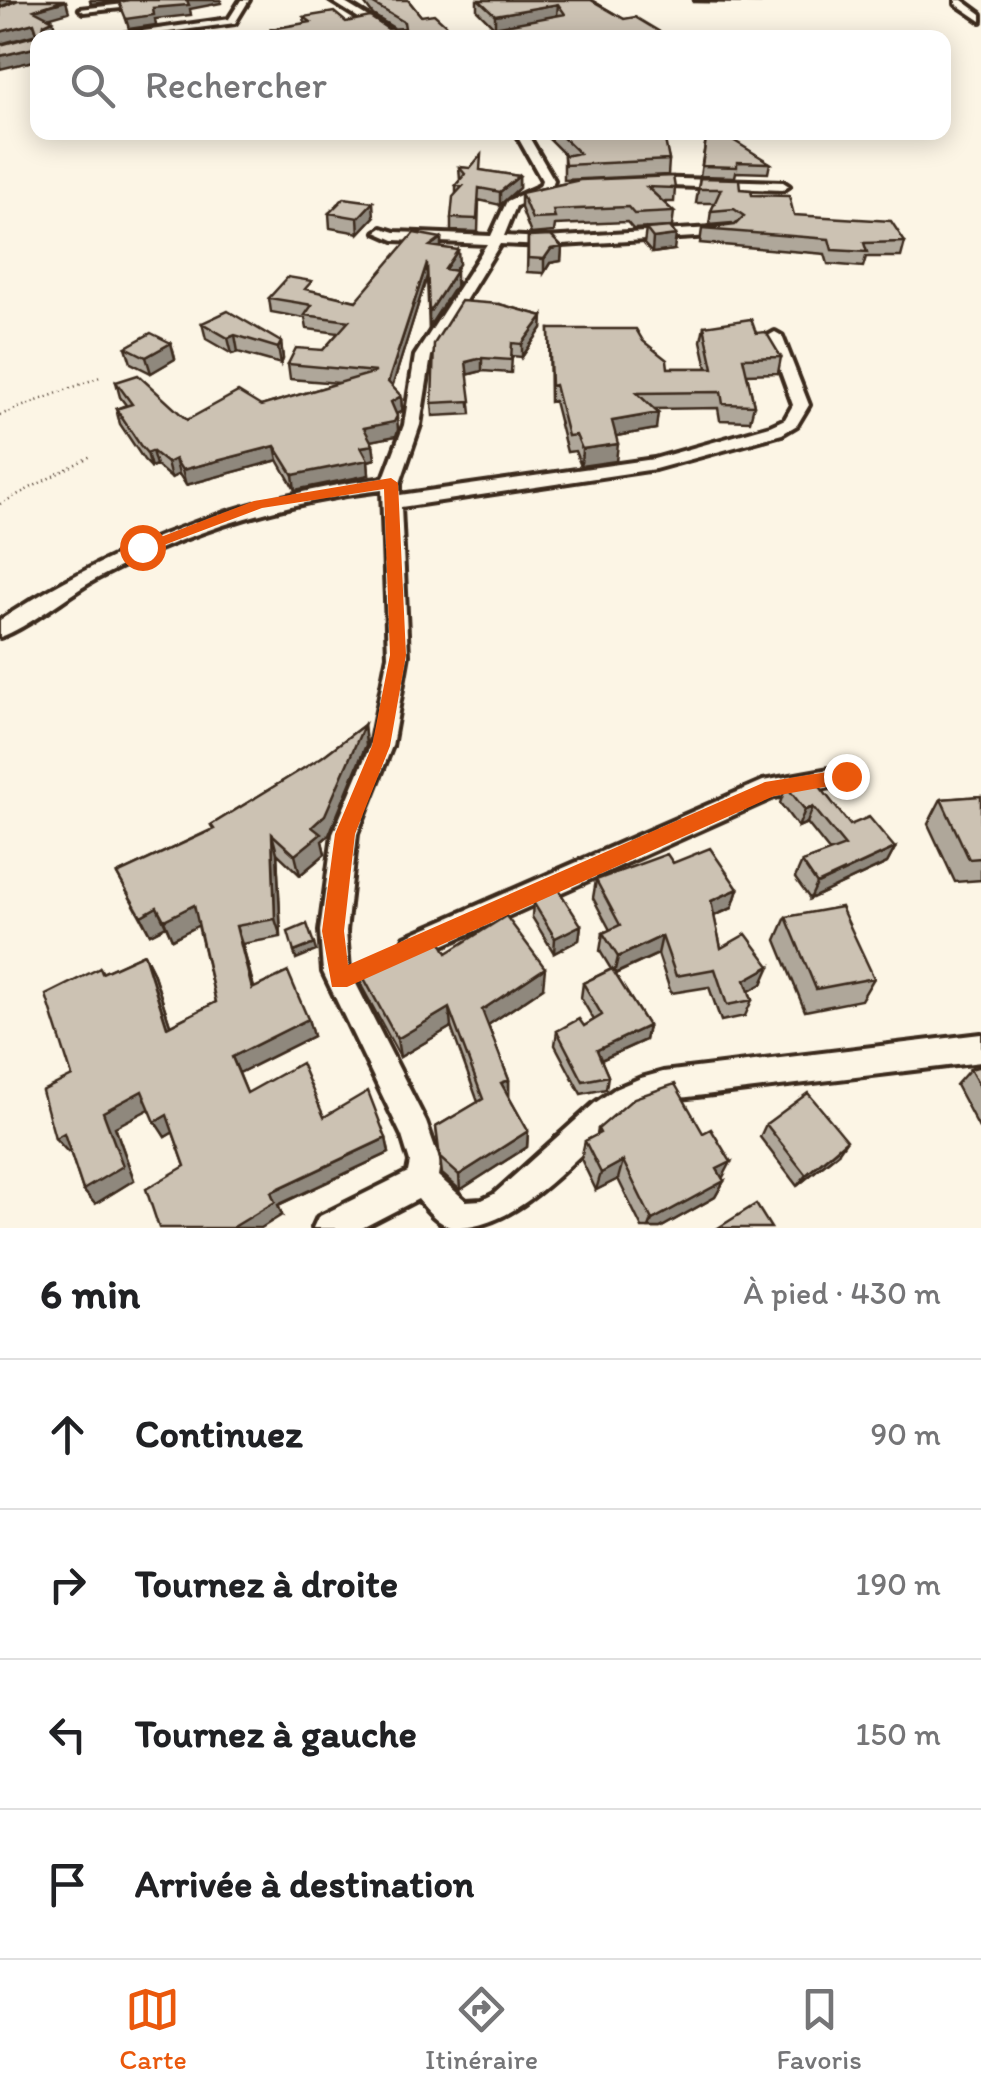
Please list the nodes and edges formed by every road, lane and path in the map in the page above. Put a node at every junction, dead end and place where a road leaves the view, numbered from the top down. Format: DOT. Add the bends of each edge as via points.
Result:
graph roads {
  1 [pos="192,0"];
  2 [pos="245,0"];
  3 [pos="334,0"];
  4 [pos="960,2"];
  5 [pos="84,9"];
  6 [pos="981,18"];
  7 [pos="161,30"];
  8 [pos="383,30"];
  9 [pos="525,140"];
  10 [pos="625,185"];
  11 [pos="783,186"];
  12 [pos="732,231"];
  13 [pos="382,232"];
  14 [pos="496,240"];
  15 [pos="775,336"];
  16 [pos="100,377"];
  17 [pos="0,416"];
  18 [pos="91,456"];
  19 [pos="392,492"];
  20 [pos="0,504"];
  21 [pos="0,630"];
  22 [pos="846,776"];
  23 [pos="394,956"];
  24 [pos="981,1048"];
  25 [pos="422,1181"];
  26 [pos="330,1228"];
  1 -- 5 [label="street"];
  2 -- 7 [label="street" via="232,21"];
  3 -- 8 [label="street"];
  4 -- 6 [label="street"];
  9 -- 14 [label="street" via="554,188 510,204"];
  10 -- 11 [label="street"];
  12 -- 14 [label="street"];
  13 -- 14 [label="street"];
  14 -- 19 [label="street" via="423,356"];
  15 -- 19 [label="street" via="801,405 776,430 655,464"];
  16 -- 17 [label="path"];
  18 -- 20 [label="path"];
  19 -- 21 [label="street" via="260,504 200,523 142,547"];
  19 -- 25 [label="street" via="398,655 381,746 345,834 333,931 416,1132 425,1162"];
  22 -- 23 [label="street" via="772,788"];
  24 -- 25 [label="street" via="663,1086 621,1101 539,1179 482,1217 446,1207"];
  25 -- 26 [label="street"];
}
